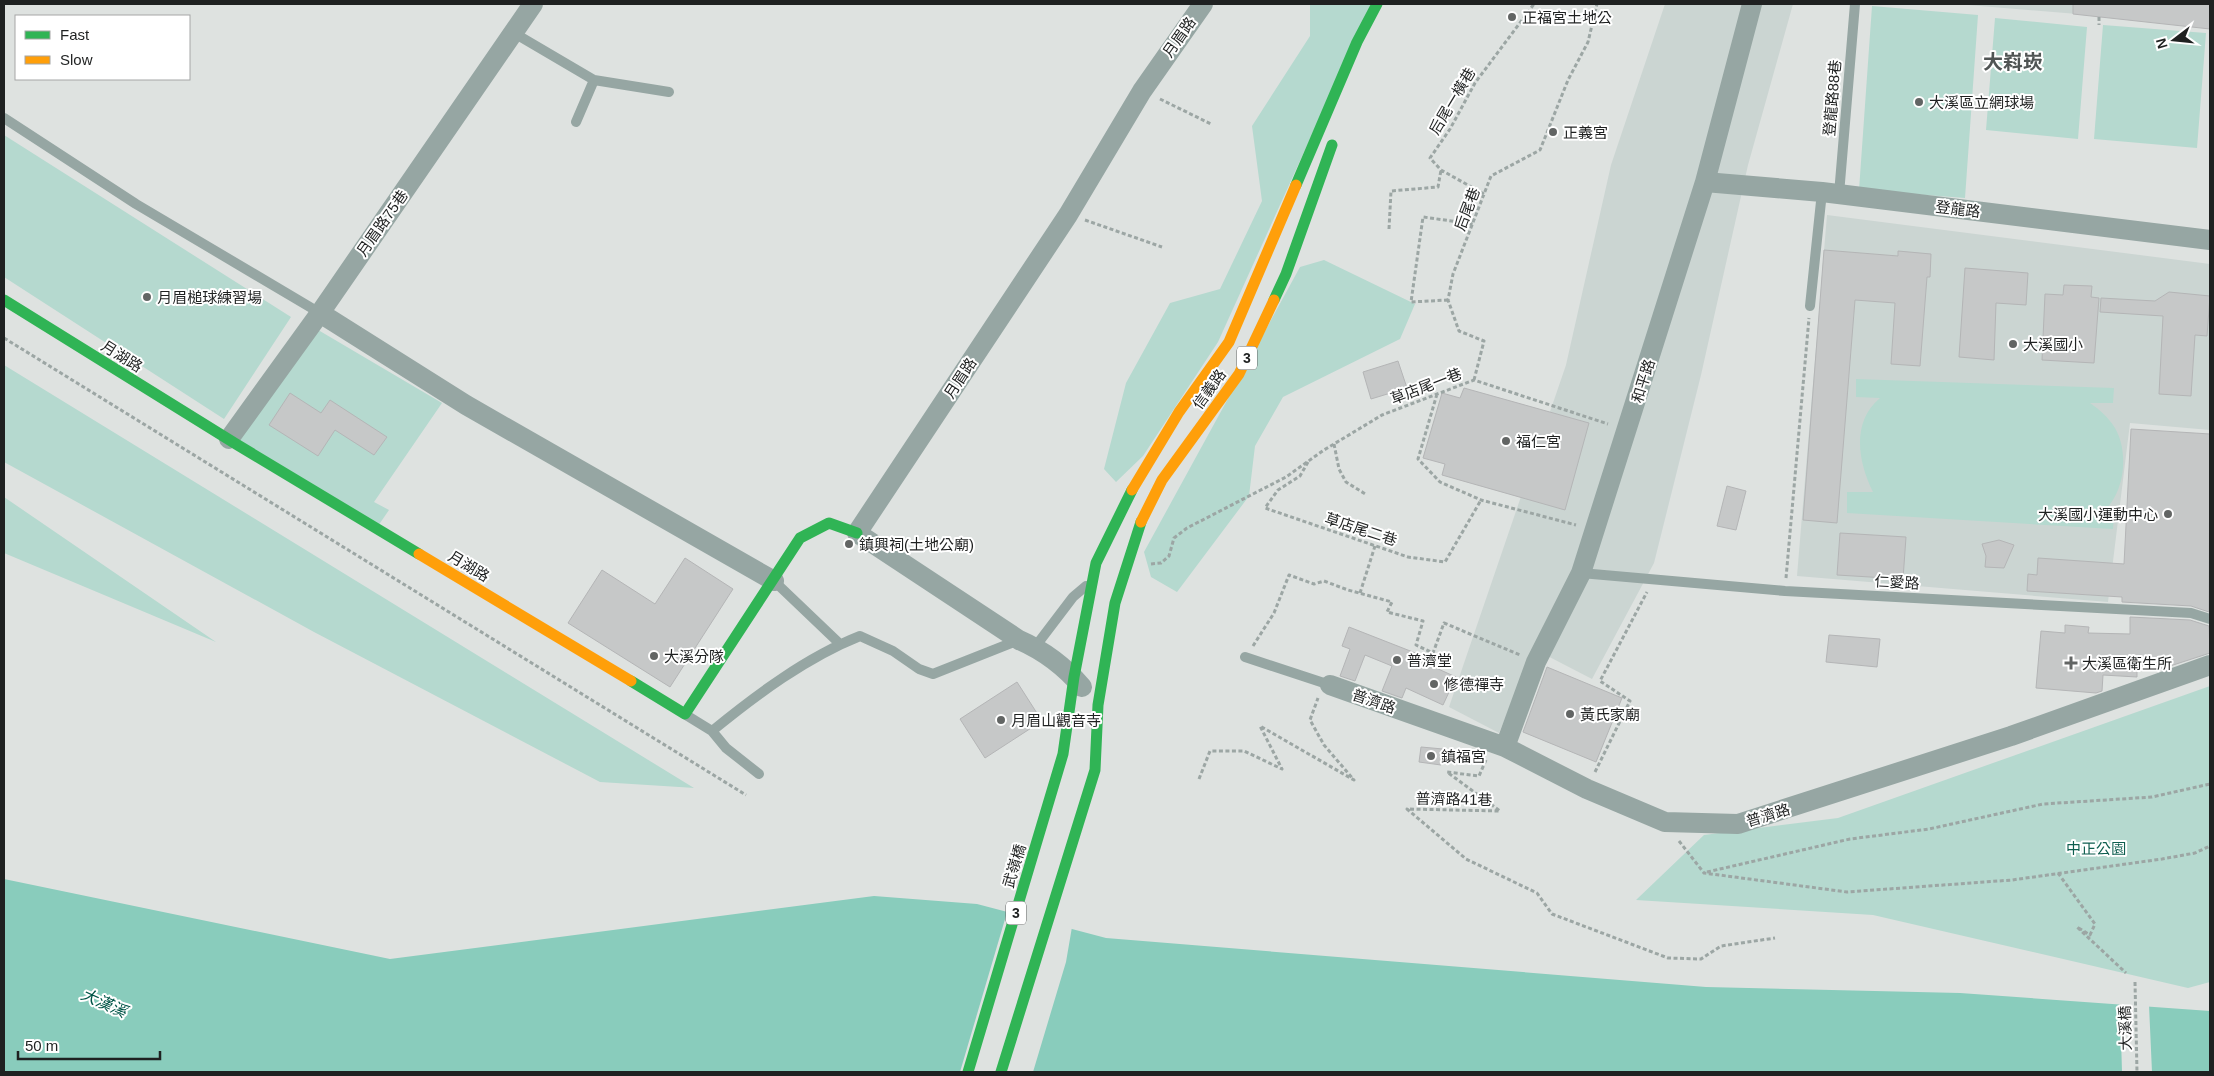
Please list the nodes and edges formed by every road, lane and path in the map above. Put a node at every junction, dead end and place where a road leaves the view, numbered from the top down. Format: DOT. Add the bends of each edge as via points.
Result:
graph roads {
  1 [pos="533,4"];
  2 [pos="1203,4"];
  3 [pos="1376,4"];
  4 [pos="1534,4"];
  5 [pos="1597,4"];
  6 [pos="1752,4"];
  7 [pos="1855,4"];
  8 [pos="2099,17"];
  9 [pos="2099,25"];
  10 [pos="514,33"];
  11 [pos="594,80"];
  12 [pos="1142,91"];
  13 [pos="669,92"];
  14 [pos="4,118"];
  15 [pos="576,122"];
  16 [pos="1211,124"];
  17 [pos="1334,137"];
  18 [pos="1441,170"];
  19 [pos="1705,182"];
  20 [pos="1830,193"];
  21 [pos="1484,194"];
  22 [pos="1068,215"];
  23 [pos="1473,224"];
  24 [pos="1389,229"];
  25 [pos="2210,240"];
  26 [pos="1162,247"];
  27 [pos="4,300"];
  28 [pos="1448,300"];
  29 [pos="1810,306"];
  30 [pos="320,312"];
  31 [pos="4,338"];
  32 [pos="1474,380"];
  33 [pos="1437,394"];
  34 [pos="1628,430"];
  35 [pos="228,439"];
  36 [pos="1334,444"];
  37 [pos="1308,461"];
  38 [pos="1367,495"];
  39 [pos="1481,500"];
  40 [pos="1594,530"];
  41 [pos="857,532"];
  42 [pos="1375,546"];
  43 [pos="1143,564"];
  44 [pos="1581,572"];
  45 [pos="1654,578"];
  46 [pos="1093,580"];
  47 [pos="774,582"];
  48 [pos="1785,591"];
  49 [pos="1360,593"];
  50 [pos="2210,619"];
  51 [pos="1027,643"];
  52 [pos="840,644"];
  53 [pos="1245,657"];
  54 [pos="1536,662"];
  55 [pos="2210,665"];
  56 [pos="1074,677"];
  57 [pos="1327,684"];
  58 [pos="1098,705"];
  59 [pos="686,714"];
  60 [pos="712,731"];
  61 [pos="1505,747"];
  62 [pos="1064,754"];
  63 [pos="759,774"];
  64 [pos="1200,779"];
  65 [pos="2210,784"];
  66 [pos="1588,789"];
  67 [pos="746,795"];
  68 [pos="1665,822"];
  69 [pos="2210,846"];
  70 [pos="1704,873"];
  71 [pos="2058,873"];
  72 [pos="1774,938"];
  73 [pos="2126,973"];
  74 [pos="2135,982"];
  75 [pos="968,1072"];
  76 [pos="1002,1072"];
  77 [pos="2137,1072"];
  1 -- 10 [label="street, 月眉路75巷"];
  2 -- 12 [label="street, 月眉路"];
  3 -- 46 [label="main road, 信義路 / 3" via="1229,342 1147,463 1096,563"];
  4 -- 18 [label="path, 后尾一橫巷" via="1475,83 1450,130 1430,158"];
  5 -- 21 [label="path, 后尾巷" via="1588,42 1568,80 1540,150 1491,176"];
  6 -- 19 [label="street, 和平路"];
  7 -- 20 [label="lane, 登龍路88巷"];
  8 -- 9 [label="path"];
  10 -- 11 [label="lane"];
  10 -- 30 [label="street, 月眉路75巷"];
  11 -- 13 [label="lane"];
  11 -- 15 [label="lane"];
  12 -- 16 [label="path"];
  12 -- 22 [label="street, 月眉路"];
  14 -- 30 [label="lane" via="136,204"];
  17 -- 58 [label="main road, 信義路 / 3" via="1286,274 1239,374 1162,480 1139,526 1115,603"];
  18 -- 21 [label="path"];
  18 -- 24 [label="path" via="1438,187 1391,190"];
  19 -- 20 [label="street, 登龍路"];
  19 -- 34 [label="street, 和平路"];
  20 -- 25 [label="street, 登龍路"];
  20 -- 29 [label="lane, 登龍路88巷"];
  21 -- 23 [label="path, 后尾巷"];
  22 -- 26 [label="path"];
  22 -- 41 [label="street, 月眉路"];
  23 -- 28 [label="path, 后尾巷"];
  23 -- 28 [label="path" via="1423,217 1411,302"];
  27 -- 35 [label="main road, 月湖路"];
  28 -- 32 [label="path" via="1459,331 1484,341"];
  29 -- 48 [label="path"];
  30 -- 35 [label="street, 月眉路75巷"];
  30 -- 47 [label="street" via="466,405"];
  31 -- 67 [label="path"];
  32 -- 33 [label="path, 草店尾一巷"];
  32 -- 34 [label="path, 草店尾一巷"];
  33 -- 36 [label="path, 草店尾一巷" via="1382,415"];
  33 -- 39 [label="path" via="1418,459 1440,482"];
  34 -- 40 [label="street, 和平路"];
  35 -- 59 [label="main road, 月湖路"];
  36 -- 37 [label="path, 草店尾一巷"];
  36 -- 38 [label="path" via="1339,469 1346,482"];
  37 -- 42 [label="path, 草店尾二巷" via="1300,476 1278,490 1265,508"];
  37 -- 43 [label="path, 草店尾一巷" via="1286,477 1187,528 1174,538 1170,556 1160,563"];
  39 -- 40 [label="path"];
  39 -- 42 [label="path, 草店尾二巷" via="1445,562 1408,557"];
  40 -- 44 [label="street, 和平路"];
  41 -- 47 [label="main road" via="829,523 800,538"];
  41 -- 51 [label="street"];
  42 -- 49 [label="path"];
  44 -- 45 [label="lane, 仁愛路"];
  44 -- 54 [label="street, 和平路"];
  45 -- 48 [label="lane, 仁愛路"];
  45 -- 66 [label="path" via="1600,681 1630,701"];
  46 -- 51 [label="lane"];
  46 -- 56 [label="main road, 信義路 / 3"];
  47 -- 52 [label="lane"];
  47 -- 59 [label="main road"];
  48 -- 50 [label="lane, 仁愛路" via="2191,613"];
  49 -- 53 [label="path" via="1324,581 1314,584 1289,575 1274,613"];
  49 -- 54 [label="path" via="1392,602 1387,612 1423,621 1416,645 1433,652 1444,623"];
  51 -- 52 [label="lane" via="933,674 860,636"];
  51 -- 56 [label="street"];
  52 -- 60 [label="lane"];
  53 -- 57 [label="lane"];
  54 -- 61 [label="street, 和平路"];
  55 -- 68 [label="street, 普濟路" via="2011,736 1738,824"];
  56 -- 58 [label="street"];
  56 -- 62 [label="main road, 信義路 / 3"];
  57 -- 61 [label="street, 普濟路"];
  57 -- 64 [label="path" via="1310,720 1324,745 1354,780 1260,726 1282,769 1244,752 1210,751"];
  58 -- 76 [label="main road, 信義路 / 3" via="1095,770"];
  59 -- 60 [label="lane"];
  60 -- 63 [label="lane" via="726,748"];
  61 -- 66 [label="street, 普濟路"];
  61 -- 72 [label="path, 普濟路41巷" via="1486,759 1479,776 1447,772 1500,811 1407,809 1466,859 1537,893 1552,914 1668,958 1701,959 1721,946"];
  62 -- 75 [label="main road, 武嶺橋 / 3"];
  65 -- 70 [label="path" via="2152,797 2043,804 1929,829 1850,839"];
  66 -- 68 [label="street, 普濟路"];
  68 -- 70 [label="path"];
  69 -- 71 [label="path" via="2195,853 2162,859"];
  70 -- 71 [label="path" via="1847,892 2012,880"];
  71 -- 73 [label="path" via="2095,924 2090,935 2077,927"];
  74 -- 77 [label="path, 大溪橋"];
}
